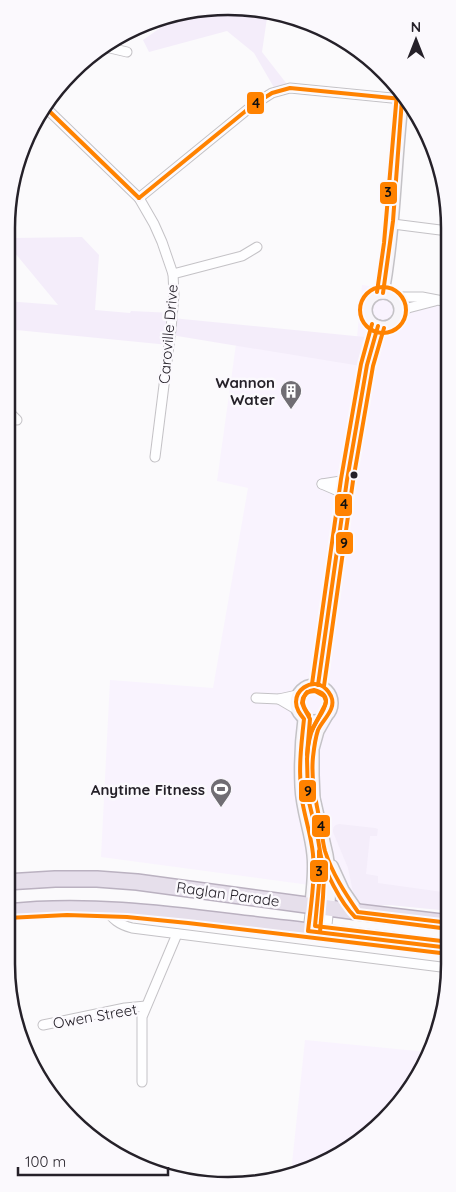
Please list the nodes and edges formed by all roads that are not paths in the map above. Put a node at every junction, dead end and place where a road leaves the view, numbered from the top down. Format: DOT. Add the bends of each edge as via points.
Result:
graph roads {
  1 [pos="114,49"];
  2 [pos="127,52"];
  3 [pos="396,96"];
  4 [pos="402,106"];
  5 [pos="50,112"];
  6 [pos="139,198"];
  7 [pos="393,224"];
  8 [pos="441,230"];
  9 [pos="257,247"];
  10 [pos="173,274"];
  11 [pos="388,295"];
  12 [pos="438,300"];
  13 [pos="441,301"];
  14 [pos="400,313"];
  15 [pos="378,326"];
  16 [pos="15,417"];
  17 [pos="18,420"];
  18 [pos="155,457"];
  19 [pos="347,480"];
  20 [pos="344,494"];
  21 [pos="318,685"];
  22 [pos="297,696"];
  23 [pos="256,698"];
  24 [pos="279,699"];
  25 [pos="296,709"];
  26 [pos="326,717"];
  27 [pos="304,718"];
  28 [pos="327,855"];
  29 [pos="15,881"];
  30 [pos="311,905"];
  31 [pos="104,908"];
  32 [pos="329,908"];
  33 [pos="15,911"];
  34 [pos="358,912"];
  35 [pos="441,922"];
  36 [pos="308,931"];
  37 [pos="326,933"];
  38 [pos="177,934"];
  39 [pos="441,947"];
  40 [pos="441,967"];
  41 [pos="146,1006"];
  42 [pos="43,1025"];
  43 [pos="142,1082"];
  1 -- 2 [label="street"];
  3 -- 6 [label="street" via="290,88 272,93 253,104"];
  4 -- 7 [label="street"];
  5 -- 6 [label="street, Caroville Drive"];
  6 -- 10 [label="street, Caroville Drive" via="154,224"];
  7 -- 8 [label="street"];
  7 -- 11 [label="street"];
  9 -- 10 [label="street" via="242,256"];
  10 -- 18 [label="street, Caroville Drive" via="171,330"];
  11 -- 12 [label="street"];
  11 -- 14 [label="street" via="399,304"];
  11 -- 15 [label="street" via="374,296 366,308 368,317"];
  12 -- 13 [label="street"];
  12 -- 14 [label="street"];
  14 -- 15 [label="street" via="394,324"];
  15 -- 19 [label="street" via="367,366"];
  16 -- 17 [label="street"];
  19 -- 20 [label="street"];
  19 -- 20 [label="street" via="322,484"];
  20 -- 21 [label="street"];
  21 -- 22 [label="street" via="306,686"];
  21 -- 26 [label="street" via="328,690 332,700"];
  22 -- 24 [label="street"];
  22 -- 25 [label="street"];
  23 -- 24 [label="street"];
  24 -- 25 [label="street"];
  25 -- 27 [label="street"];
  26 -- 27 [label="street" via="312,721"];
  26 -- 28 [label="street" via="313,749 313,775 314,798"];
  27 -- 30 [label="street" via="301,788 313,855"];
  28 -- 32 [label="street"];
  28 -- 34 [label="street" via="343,890"];
  29 -- 30 [label="highway, Raglan Parade" via="97,879 137,882"];
  30 -- 32 [label="highway, Raglan Parade"];
  30 -- 36 [label="street"];
  31 -- 33 [label="highway, Raglan Parade"];
  31 -- 36 [label="highway, Raglan Parade"];
  31 -- 38 [label="street" via="114,921 124,926"];
  32 -- 34 [label="highway, Raglan Parade"];
  32 -- 37 [label="street"];
  34 -- 35 [label="highway, Raglan Parade"];
  36 -- 37 [label="highway, Raglan Parade"];
  37 -- 39 [label="highway, Raglan Parade"];
  38 -- 40 [label="street"];
  38 -- 41 [label="street"];
  41 -- 42 [label="street, Owen Street"];
  41 -- 43 [label="street" via="141,1028"];
}
